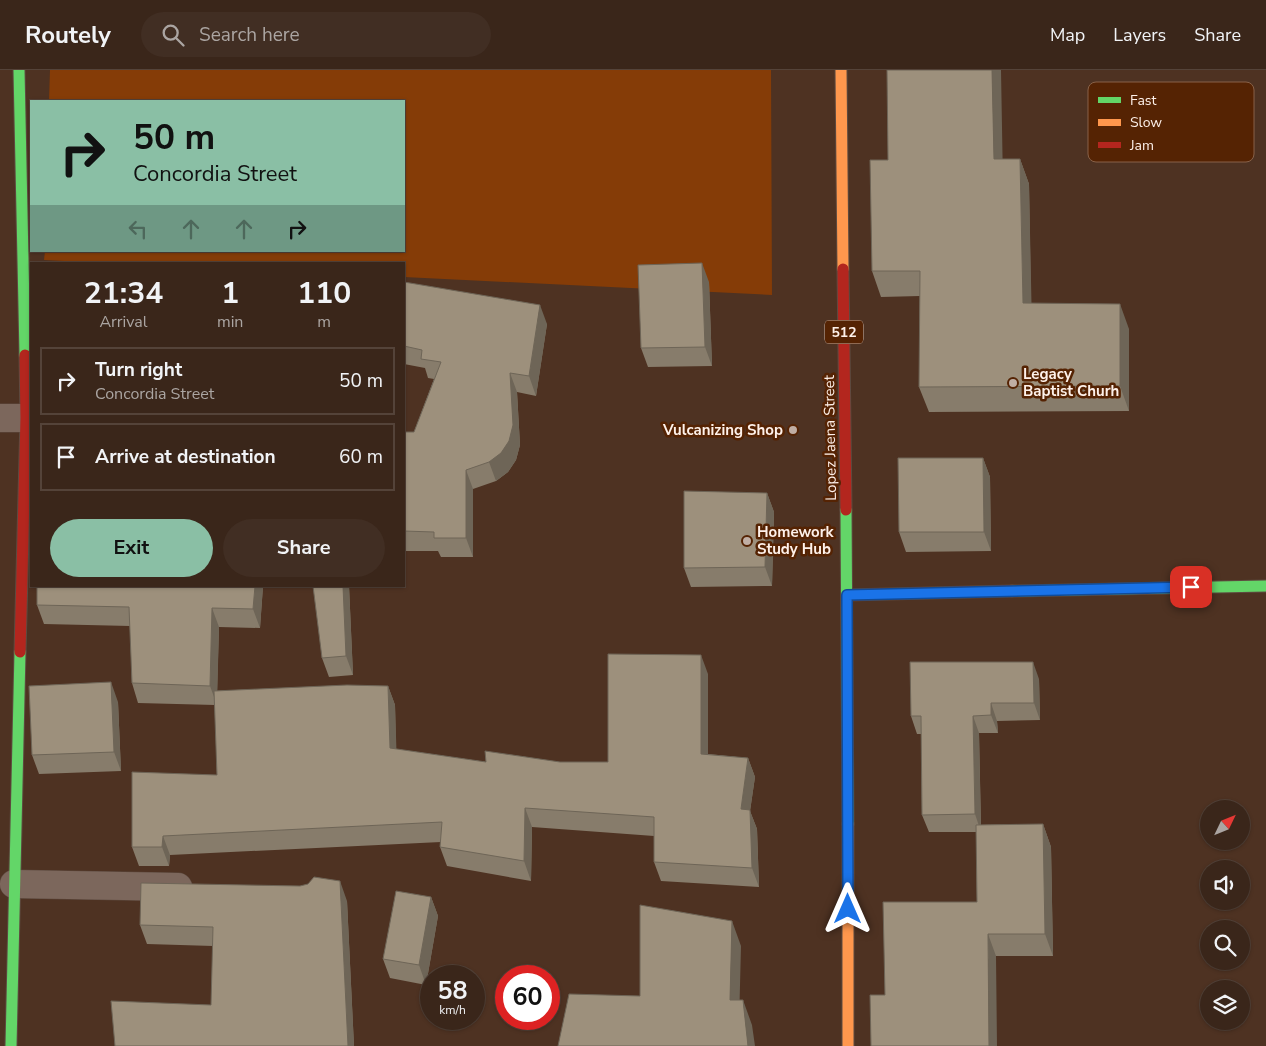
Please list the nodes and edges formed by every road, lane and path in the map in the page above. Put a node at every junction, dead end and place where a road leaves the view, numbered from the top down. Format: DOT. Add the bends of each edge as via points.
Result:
graph roads {
  1 [pos="19,70"];
  2 [pos="841,70"];
  3 [pos="13,418"];
  4 [pos="1266,586"];
  5 [pos="847,595"];
  6 [pos="14,884"];
  7 [pos="199,888"];
  8 [pos="11,1046"];
  9 [pos="848,1046"];
  1 -- 3 [label="street"];
  2 -- 5 [label="street, Lopez Jaena Street / 512"];
  3 -- 6 [label="street"];
  4 -- 5 [label="street"];
  5 -- 9 [label="street, Lopez Jaena Street / 512"];
  6 -- 7 [label="street"];
  6 -- 8 [label="street"];
}
